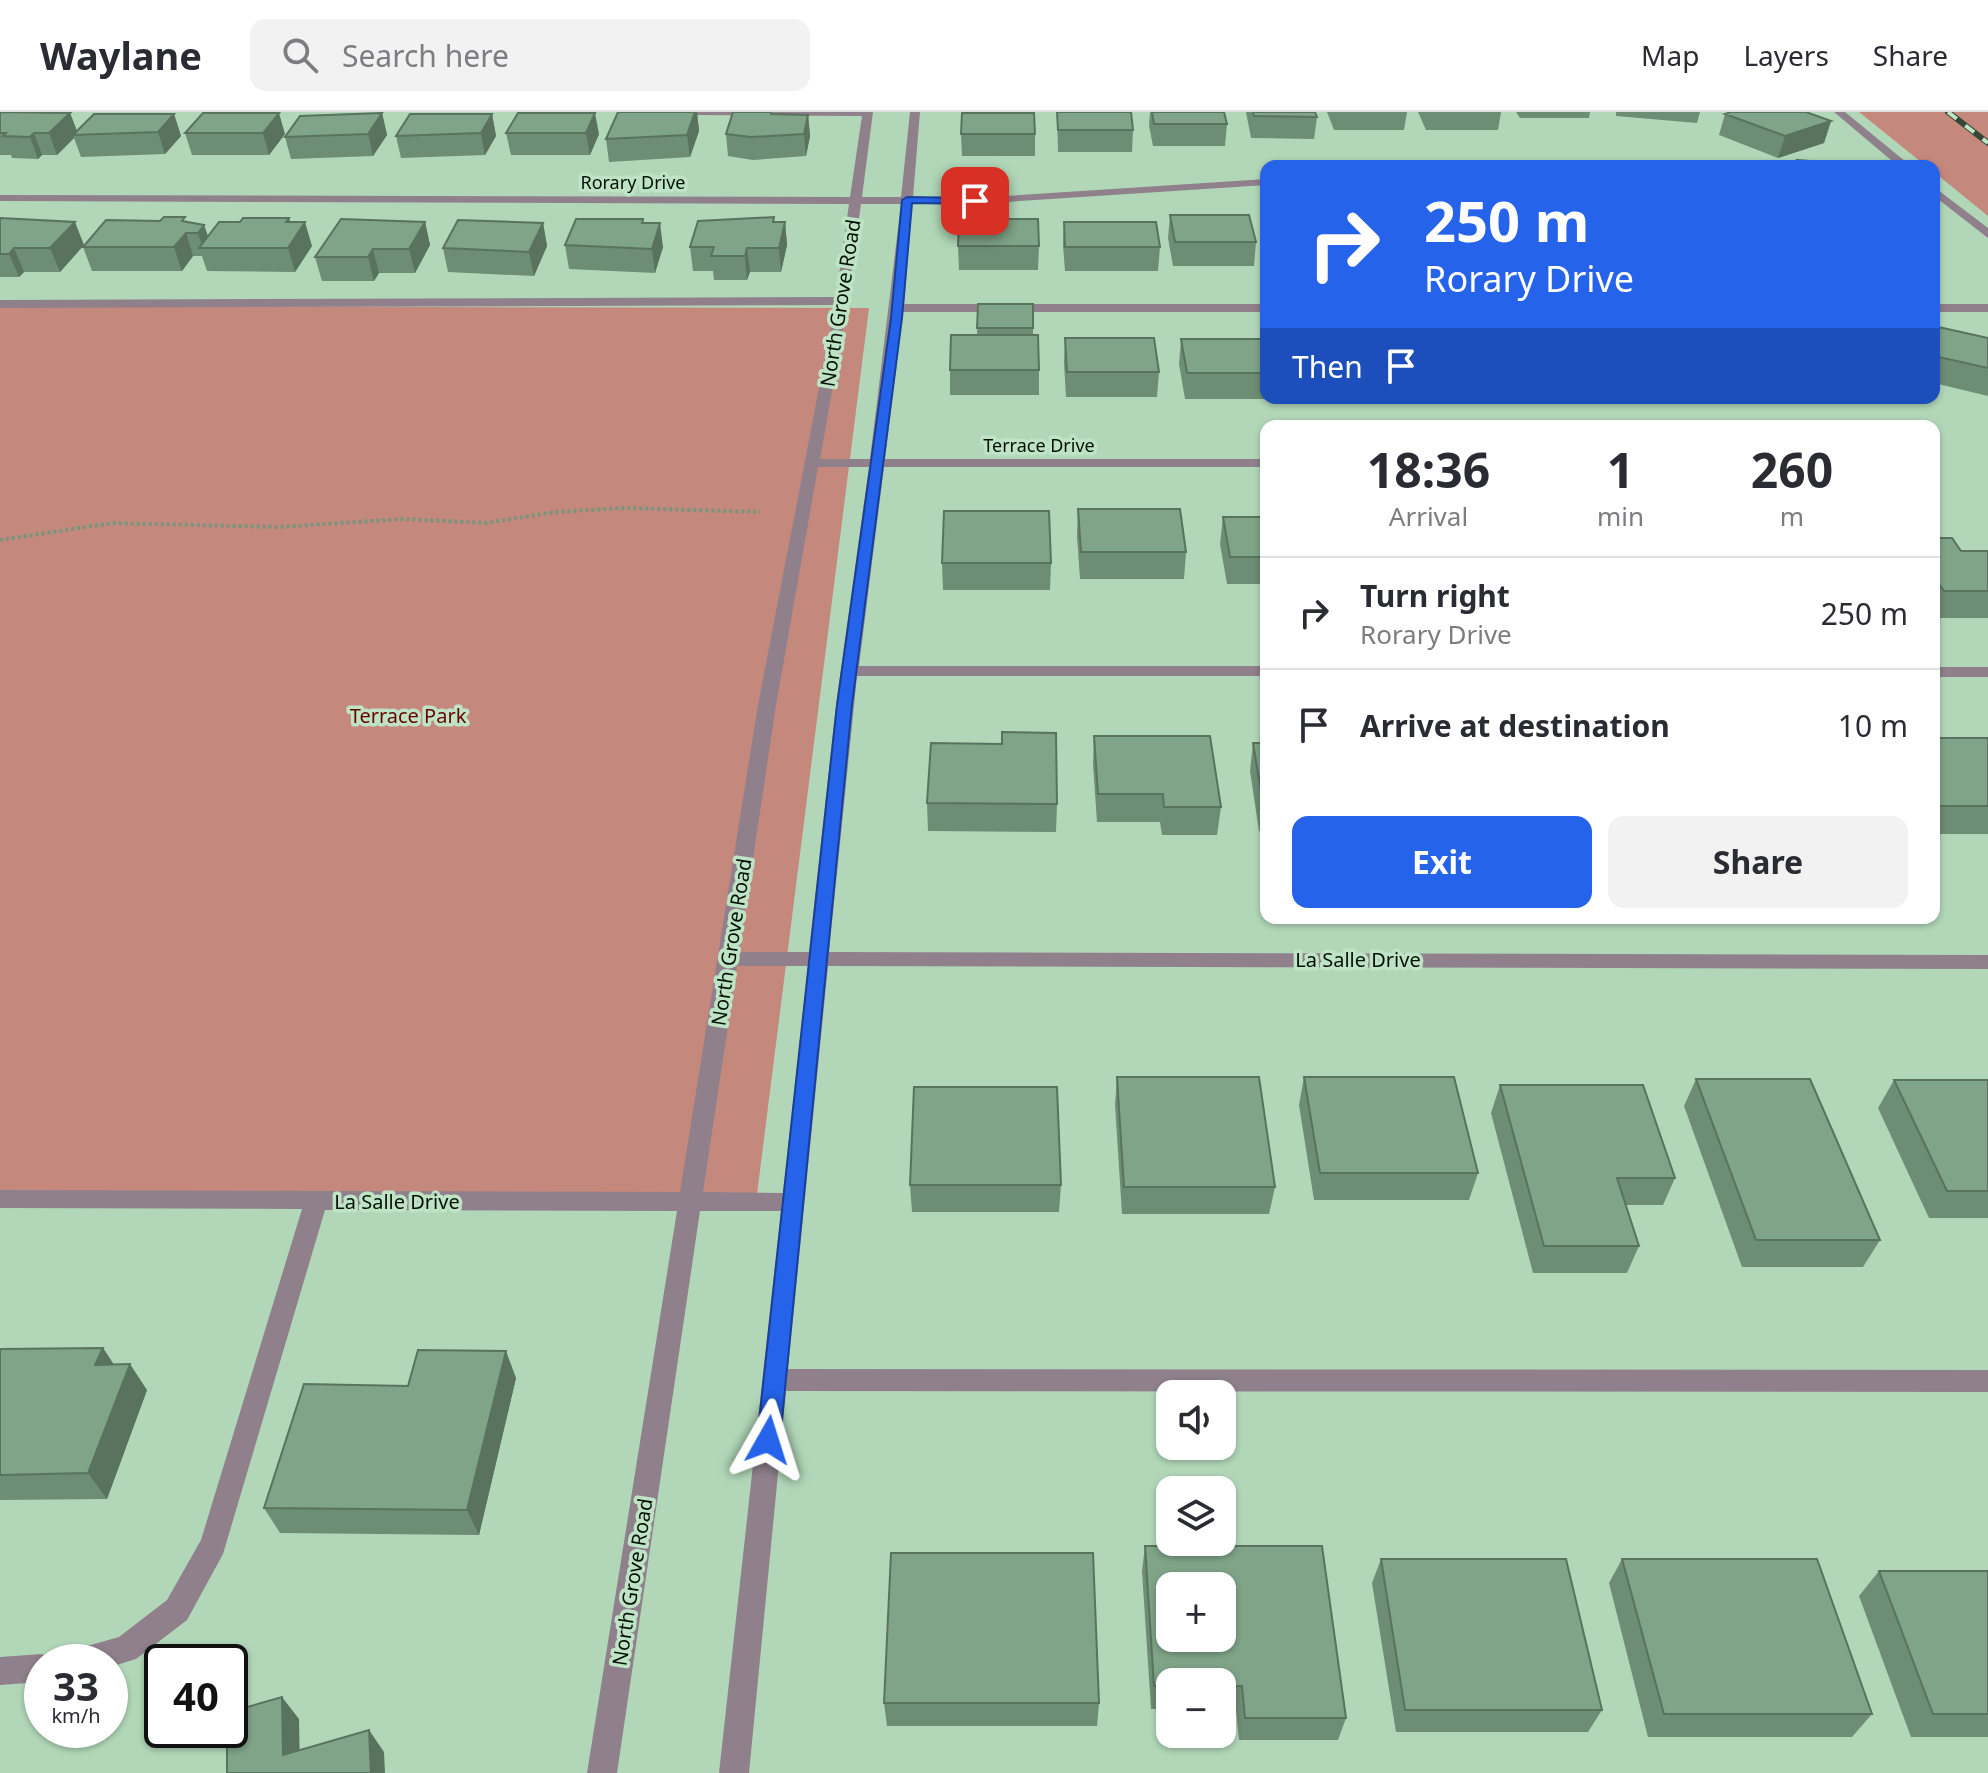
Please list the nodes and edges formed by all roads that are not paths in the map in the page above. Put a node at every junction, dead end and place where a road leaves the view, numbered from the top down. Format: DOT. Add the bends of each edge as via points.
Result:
graph roads {
  1 [pos="696,112"];
  2 [pos="868,112"];
  3 [pos="915,112"];
  4 [pos="1839,112"];
  5 [pos="1898,160"];
  6 [pos="1260,182"];
  7 [pos="1940,195"];
  8 [pos="0,198"];
  9 [pos="856,200"];
  10 [pos="907,200"];
  11 [pos="1988,234"];
  12 [pos="841,301"];
  13 [pos="0,304"];
  14 [pos="897,308"];
  15 [pos="1260,308"];
  16 [pos="1940,308"];
  17 [pos="1988,308"];
  18 [pos="812,463"];
  19 [pos="877,463"];
  20 [pos="1260,463"];
  21 [pos="849,671"];
  22 [pos="1260,671"];
  23 [pos="1940,672"];
  24 [pos="1988,672"];
  25 [pos="818,957"];
  26 [pos="729,959"];
  27 [pos="1988,962"];
  28 [pos="0,1199"];
  29 [pos="316,1200"];
  30 [pos="690,1202"];
  31 [pos="794,1202"];
  32 [pos="775,1380"];
  33 [pos="1988,1381"];
  34 [pos="128,1647"];
  35 [pos="24,1669"];
  36 [pos="0,1671"];
  37 [pos="602,1773"];
  38 [pos="734,1773"];
  1 -- 2 [label="street"];
  2 -- 9 [label="street, North Grove Road"];
  3 -- 10 [label="street"];
  4 -- 5 [label="street"];
  6 -- 10 [label="street, Rorary Drive" via="975,201"];
  7 -- 11 [label="street"];
  8 -- 9 [label="street, Rorary Drive"];
  9 -- 10 [label="street, Rorary Drive"];
  9 -- 12 [label="street, North Grove Road"];
  10 -- 14 [label="street"];
  12 -- 13 [label="street"];
  12 -- 18 [label="street, North Grove Road"];
  14 -- 15 [label="street"];
  14 -- 19 [label="street"];
  16 -- 17 [label="street"];
  18 -- 19 [label="street, Terrace Drive"];
  18 -- 26 [label="street, North Grove Road" via="767,705"];
  19 -- 20 [label="street, Terrace Drive"];
  19 -- 21 [label="street"];
  21 -- 22 [label="street"];
  21 -- 25 [label="street"];
  23 -- 24 [label="street"];
  25 -- 26 [label="street, La Salle Drive"];
  25 -- 27 [label="street, La Salle Drive"];
  25 -- 31 [label="street"];
  26 -- 30 [label="street, North Grove Road"];
  28 -- 29 [label="street, La Salle Drive"];
  29 -- 30 [label="street, La Salle Drive"];
  29 -- 34 [label="street" via="213,1545 177,1610"];
  30 -- 31 [label="street, La Salle Drive"];
  30 -- 37 [label="street, North Grove Road"];
  31 -- 32 [label="street"];
  32 -- 33 [label="street"];
  32 -- 38 [label="street"];
  35 -- 36 [label="street"];
}
